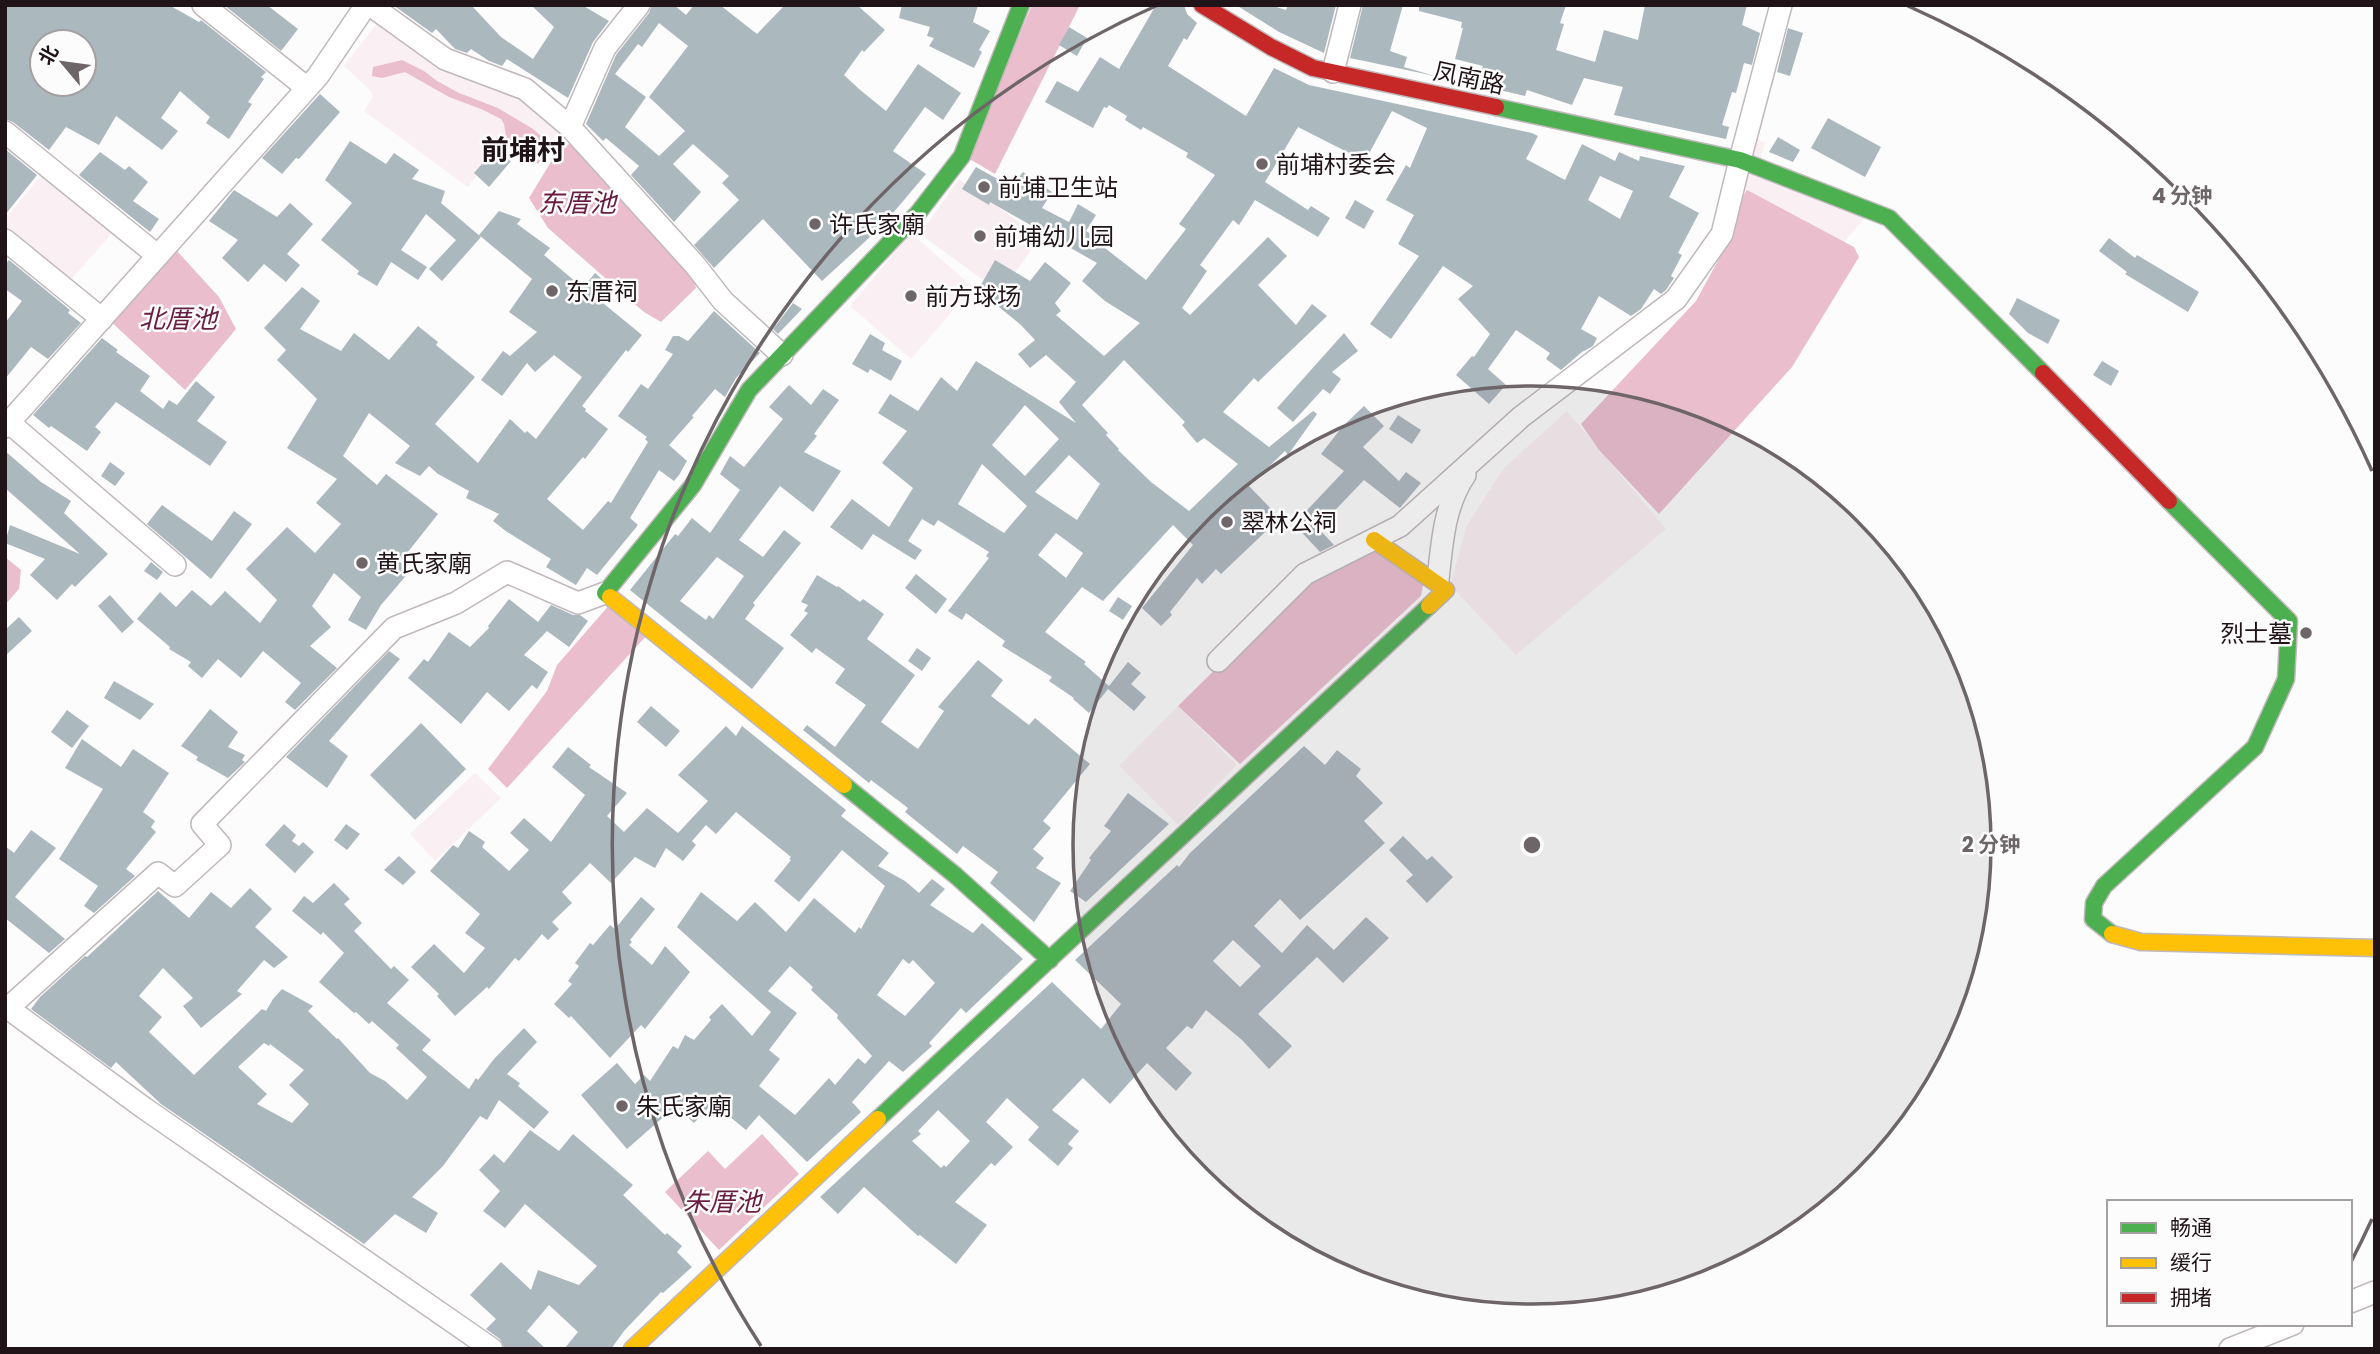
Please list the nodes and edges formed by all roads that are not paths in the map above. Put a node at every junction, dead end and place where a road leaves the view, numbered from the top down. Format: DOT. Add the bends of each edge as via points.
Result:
graph roads {
  1 [pos="203,5"];
  2 [pos="368,5"];
  3 [pos="639,5"];
  4 [pos="1021,5"];
  5 [pos="1202,5"];
  6 [pos="1350,5"];
  7 [pos="1781,5"];
  8 [pos="1333,72"];
  9 [pos="307,88"];
  10 [pos="570,127"];
  11 [pos="5,132"];
  12 [pos="1740,160"];
  13 [pos="5,240"];
  14 [pos="158,256"];
  15 [pos="102,319"];
  16 [pos="782,355"];
  17 [pos="7,423"];
  18 [pos="1477,456"];
  19 [pos="1374,540"];
  20 [pos="175,565"];
  21 [pos="1438,580"];
  22 [pos="605,593"];
  23 [pos="1218,661"];
  24 [pos="2375,948"];
  25 [pos="1050,960"];
  26 [pos="7,1007"];
  27 [pos="2375,1292"];
  28 [pos="2352,1301"];
  29 [pos="2288,1326"];
  30 [pos="492,1349"];
  31 [pos="632,1349"];
  32 [pos="2230,1349"];
  1 -- 9 [label="street"];
  2 -- 9 [label="street"];
  2 -- 10 [label="street" via="445,59 525,89"];
  3 -- 10 [label="street" via="604,48"];
  4 -- 16 [label="street" via="962,156 918,213"];
  5 -- 8 [label="street, 凤南路" via="1271,47 1313,68"];
  6 -- 8 [label="street"];
  7 -- 12 [label="street"];
  8 -- 12 [label="street, 凤南路"];
  9 -- 14 [label="street"];
  10 -- 16 [label="street" via="723,301"];
  11 -- 14 [label="street"];
  12 -- 18 [label="street" via="1722,234 1676,299 1521,416"];
  12 -- 24 [label="street, 凤南路" via="1889,218 2289,621 2286,679 2255,747 2104,886 2094,903 2093,919 2110,933 2141,942"];
  13 -- 15 [label="street"];
  14 -- 15 [label="street"];
  15 -- 17 [label="street"];
  16 -- 22 [label="street" via="748,390 693,485"];
  17 -- 20 [label="street"];
  18 -- 19 [label="street" via="1400,526"];
  18 -- 21 [label="street" via="1456,488 1444,528"];
  19 -- 23 [label="street" via="1305,574"];
  19 -- 25 [label="street" via="1446,590"];
  22 -- 25 [label="street" via="955,875"];
  22 -- 26 [label="street" via="578,603 507,572 456,603 394,628 202,824 220,845 175,886 158,873"];
  25 -- 31 [label="street"];
  26 -- 30 [label="street" via="144,1108"];
  27 -- 28 [label="street"];
  29 -- 32 [label="street"];
}
